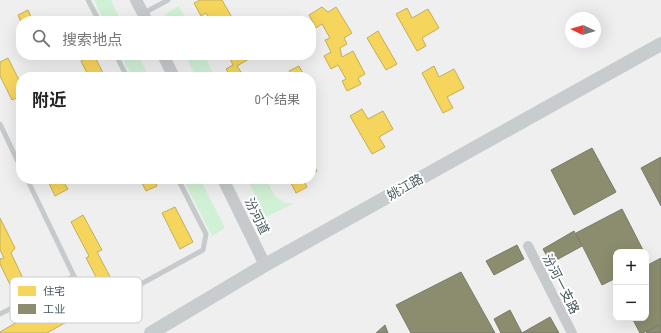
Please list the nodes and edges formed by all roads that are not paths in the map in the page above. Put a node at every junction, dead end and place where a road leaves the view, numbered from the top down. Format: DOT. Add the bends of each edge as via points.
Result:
graph roads {
  1 [pos="88,0"];
  2 [pos="136,0"];
  3 [pos="168,0"];
  4 [pos="96,16"];
  5 [pos="144,16"];
  6 [pos="146,16"];
  7 [pos="661,44"];
  8 [pos="118,60"];
  9 [pos="166,60"];
  10 [pos="124,72"];
  11 [pos="172,72"];
  12 [pos="0,124"];
  13 [pos="16,158"];
  14 [pos="28,184"];
  15 [pos="181,184"];
  16 [pos="225,184"];
  17 [pos="528,246"];
  18 [pos="265,265"];
  19 [pos="74,276"];
  20 [pos="142,284"];
  21 [pos="10,309"];
  22 [pos="0,314"];
  23 [pos="151,333"];
  24 [pos="572,333"];
  1 -- 4 [label="lane"];
  2 -- 5 [label="street"];
  3 -- 6 [label="lane"];
  7 -- 18 [label="main road, 姚江路"];
  8 -- 10 [label="lane"];
  9 -- 11 [label="street"];
  12 -- 13 [label="lane"];
  14 -- 19 [label="lane"];
  15 -- 20 [label="lane" via="206,234 203,250"];
  16 -- 18 [label="street, 汾河道"];
  17 -- 24 [label="street, 汾河一支路"];
  18 -- 23 [label="main road, 姚江路"];
  21 -- 22 [label="lane"];
}
